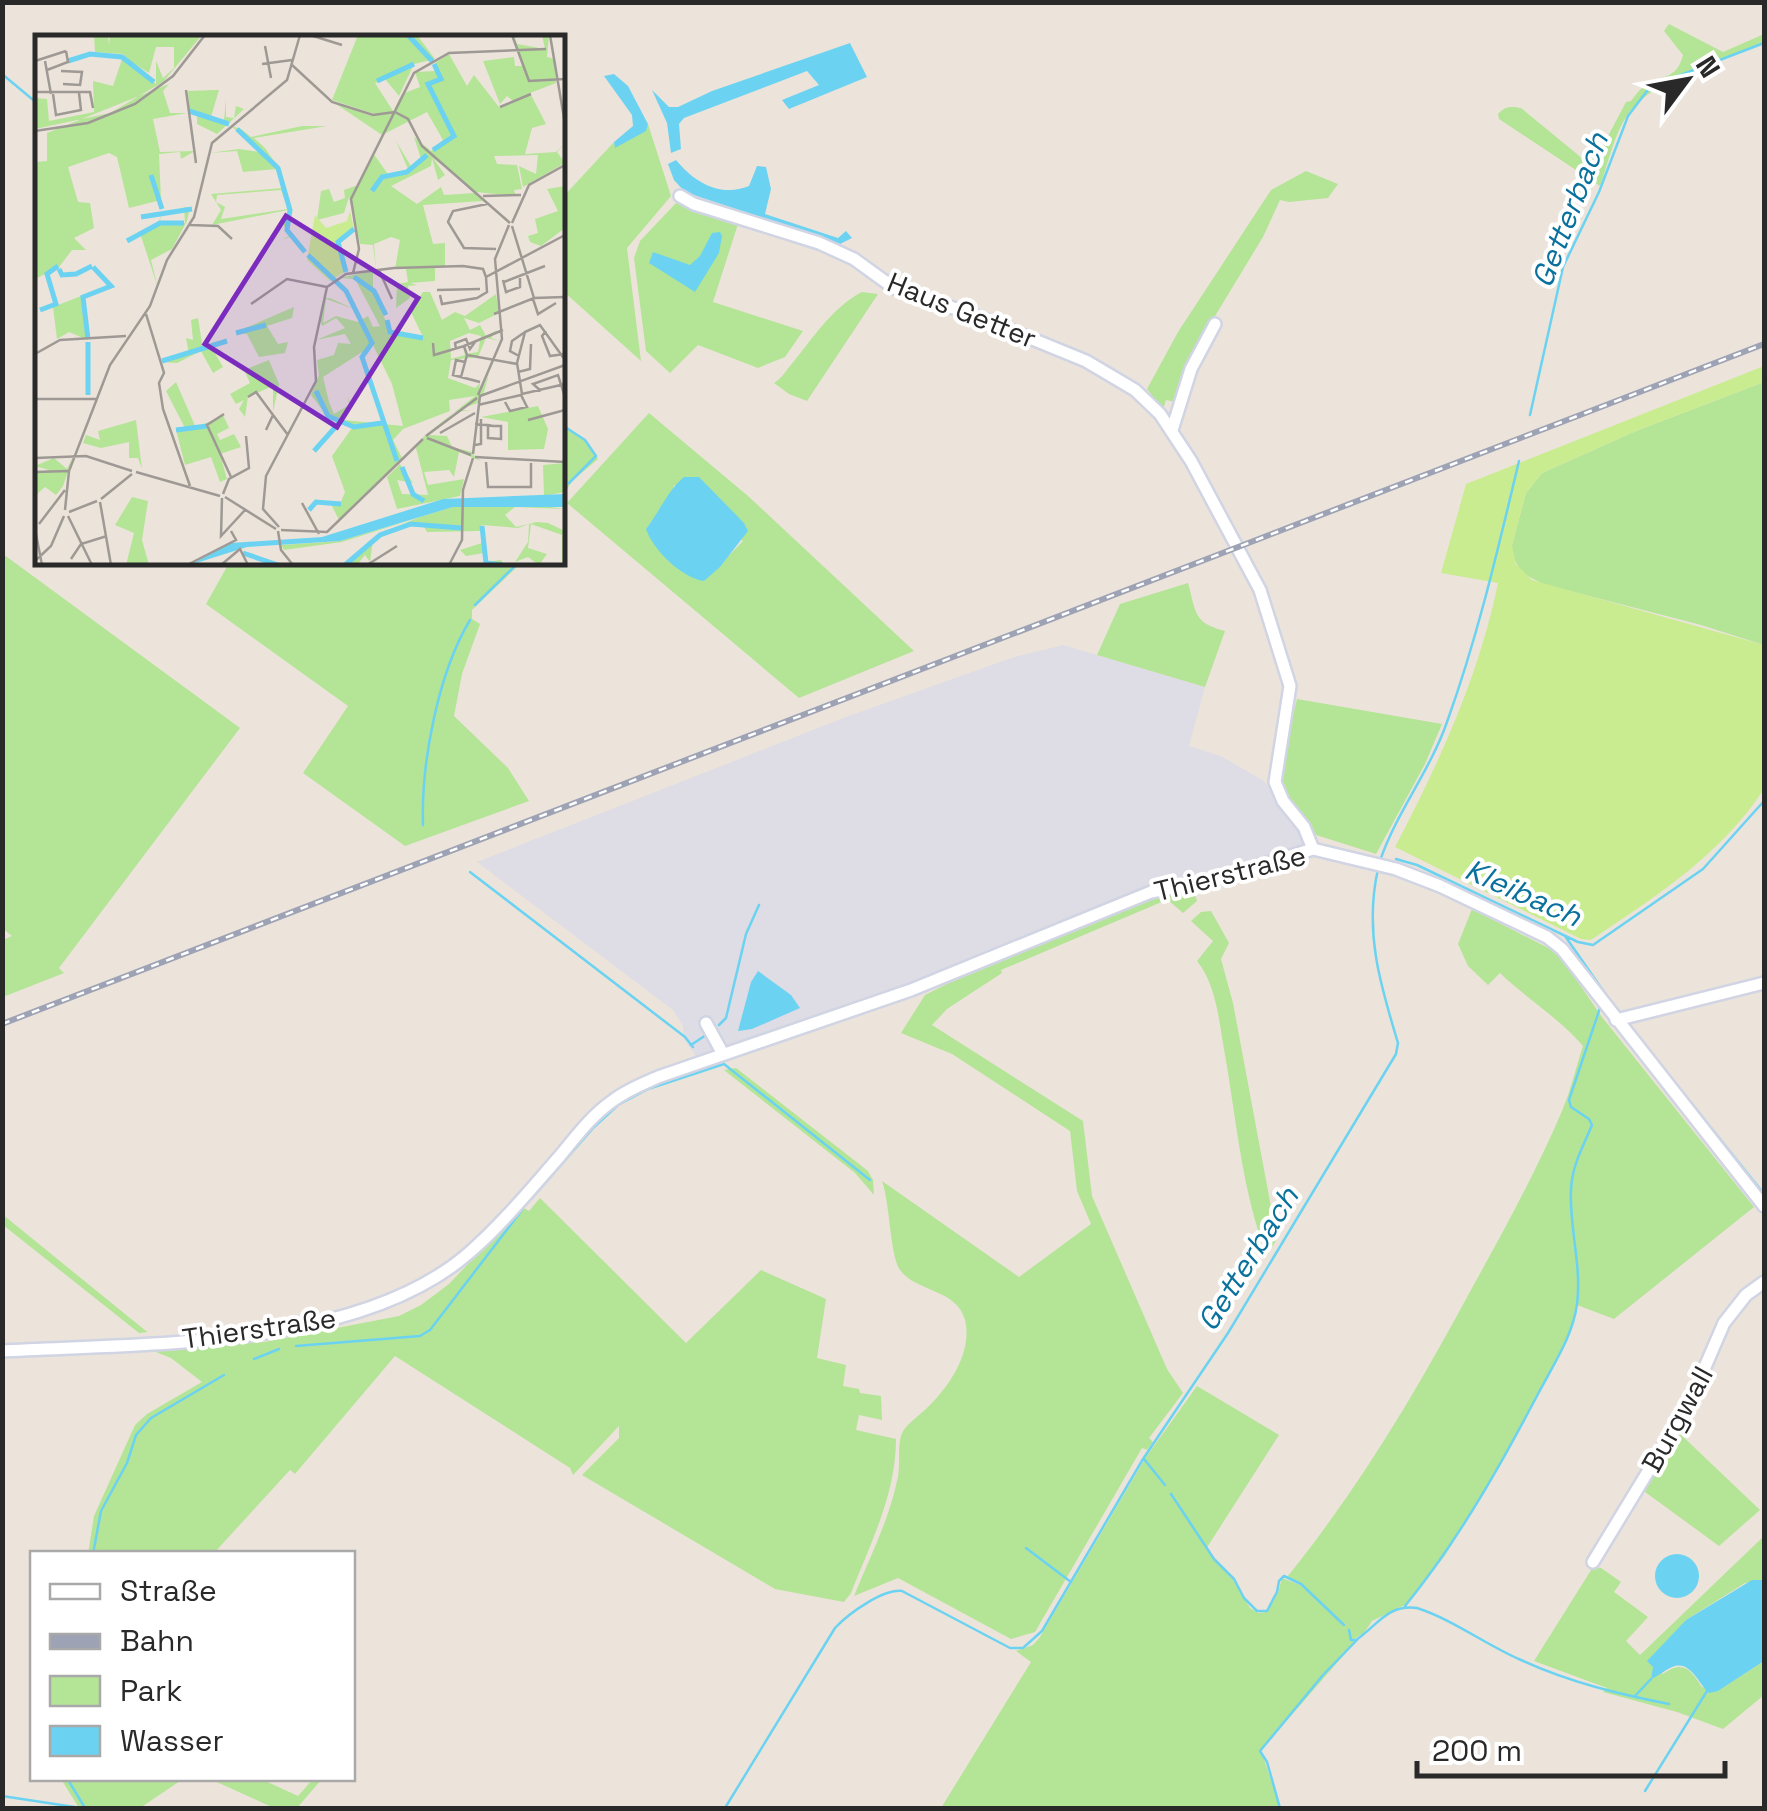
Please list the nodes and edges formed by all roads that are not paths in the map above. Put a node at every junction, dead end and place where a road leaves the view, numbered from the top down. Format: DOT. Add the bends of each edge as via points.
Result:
graph roads {
  1 [pos="680,196"];
  2 [pos="1215,324"];
  3 [pos="1172,430"];
  4 [pos="1313,850"];
  5 [pos="1764,983"];
  6 [pos="1616,1020"];
  7 [pos="706,1024"];
  8 [pos="723,1054"];
  9 [pos="1764,1206"];
  10 [pos="1764,1282"];
  11 [pos="2,1351"];
  12 [pos="1594,1562"];
  1 -- 3 [label="street, Haus Getter" via="819,243 894,288 1086,361 1135,390"];
  2 -- 3 [label="street" via="1191,368"];
  3 -- 4 [label="street, Haus Getter" via="1248,564 1273,627 1290,686 1275,782"];
  4 -- 6 [label="street, Thierstraße" via="1440,886 1547,937"];
  4 -- 8 [label="street, Thierstraße" via="1151,892 911,990"];
  5 -- 6 [label="street"];
  6 -- 9 [label="street"];
  7 -- 8 [label="street"];
  8 -- 11 [label="street, Thierstraße" via="613,1100 470,1252 400,1298 256,1334"];
  10 -- 12 [label="street, Burgwall" via="1724,1323 1689,1404"];
}
